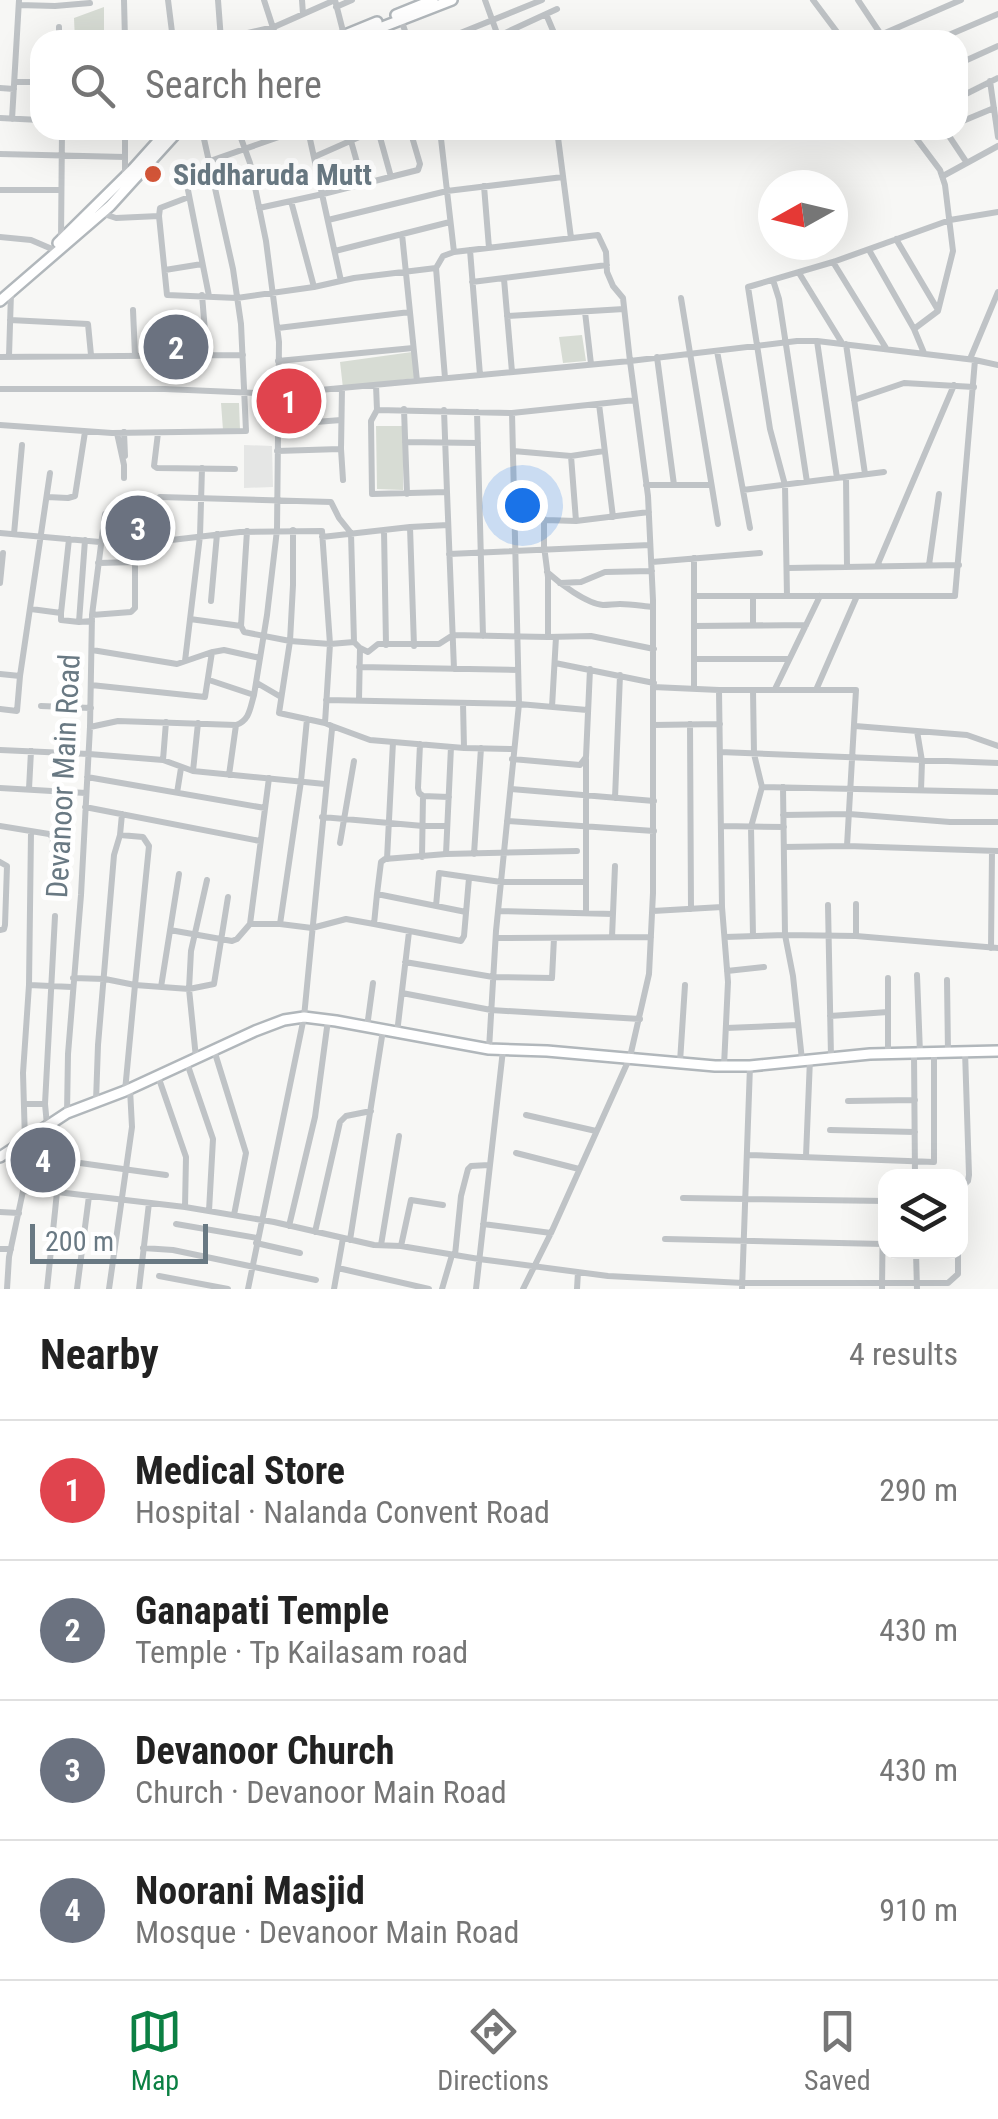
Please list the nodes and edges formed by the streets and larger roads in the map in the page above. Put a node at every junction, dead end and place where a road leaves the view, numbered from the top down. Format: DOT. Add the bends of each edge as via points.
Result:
graph roads {
  1 [pos="124,0"];
  2 [pos="168,0"];
  3 [pos="218,0"];
  4 [pos="260,0"];
  5 [pos="302,0"];
  6 [pos="352,0"];
  7 [pos="433,0"];
  8 [pos="452,0"];
  9 [pos="485,0"];
  10 [pos="542,0"];
  11 [pos="813,0"];
  12 [pos="858,0"];
  13 [pos="959,0"];
  14 [pos="90,1"];
  15 [pos="336,2"];
  16 [pos="19,3"];
  17 [pos="45,3"];
  18 [pos="557,9"];
  19 [pos="92,14"];
  20 [pos="303,14"];
  21 [pos="546,14"];
  22 [pos="998,14"];
  23 [pos="401,19"];
  24 [pos="492,20"];
  25 [pos="274,28"];
  26 [pos="125,30"];
  27 [pos="172,30"];
  28 [pos="220,30"];
  29 [pos="264,30"];
  30 [pos="344,30"];
  31 [pos="364,30"];
  32 [pos="369,30"];
  33 [pos="405,30"];
  34 [pos="468,30"];
  35 [pos="493,30"];
  36 [pos="511,30"];
  37 [pos="553,30"];
  38 [pos="836,30"];
  39 [pos="877,30"];
  40 [pos="898,30"];
  41 [pos="960,30"];
  42 [pos="998,46"];
  43 [pos="968,60"];
  44 [pos="994,80"];
  45 [pos="30,83"];
  46 [pos="15,85"];
  47 [pos="0,88"];
  48 [pos="968,93"];
  49 [pos="994,108"];
  50 [pos="0,118"];
  51 [pos="12,118"];
  52 [pos="30,119"];
  53 [pos="968,120"];
  54 [pos="998,137"];
  55 [pos="62,140"];
  56 [pos="125,140"];
  57 [pos="160,140"];
  58 [pos="169,140"];
  59 [pos="205,140"];
  60 [pos="242,140"];
  61 [pos="272,140"];
  62 [pos="310,140"];
  63 [pos="379,140"];
  64 [pos="413,140"];
  65 [pos="441,140"];
  66 [pos="558,140"];
  67 [pos="917,140"];
  68 [pos="951,140"];
  69 [pos="351,141"];
  70 [pos="998,146"];
  71 [pos="246,150"];
  72 [pos="0,154"];
  73 [pos="62,155"];
  74 [pos="125,157"];
  75 [pos="314,157"];
  76 [pos="968,163"];
  77 [pos="211,164"];
  78 [pos="943,176"];
  79 [pos="391,177"];
  80 [pos="563,177"];
  81 [pos="126,182"];
  82 [pos="363,184"];
  83 [pos="484,186"];
  84 [pos="0,190"];
  85 [pos="60,190"];
  86 [pos="447,191"];
  87 [pos="322,194"];
  88 [pos="189,197"];
  89 [pos="292,201"];
  90 [pos="259,208"];
  91 [pos="998,212"];
  92 [pos="101,213"];
  93 [pos="159,216"];
  94 [pos="328,220"];
  95 [pos="950,220"];
  96 [pos="450,222"];
  97 [pos="402,234"];
  98 [pos="0,238"];
  99 [pos="571,238"];
  100 [pos="896,239"];
  101 [pos="59,245"];
  102 [pos="490,248"];
  103 [pos="470,250"];
  104 [pos="869,250"];
  105 [pos="334,252"];
  106 [pos="454,252"];
  107 [pos="833,262"];
  108 [pos="202,264"];
  109 [pos="607,265"];
  110 [pos="436,268"];
  111 [pos="164,270"];
  112 [pos="406,272"];
  113 [pos="799,273"];
  114 [pos="504,279"];
  115 [pos="773,280"];
  116 [pos="340,281"];
  117 [pos="472,282"];
  118 [pos="314,288"];
  119 [pos="11,290"];
  120 [pos="273,292"];
  121 [pos="998,292"];
  122 [pos="206,296"];
  123 [pos="0,298"];
  124 [pos="237,298"];
  125 [pos="681,298"];
  126 [pos="624,309"];
  127 [pos="134,310"];
  128 [pos="938,311"];
  129 [pos="410,312"];
  130 [pos="584,312"];
  131 [pos="507,316"];
  132 [pos="10,320"];
  133 [pos="278,328"];
  134 [pos="914,329"];
  135 [pos="817,341"];
  136 [pos="786,342"];
  137 [pos="844,343"];
  138 [pos="756,346"];
  139 [pos="414,348"];
  140 [pos="886,348"];
  141 [pos="717,350"];
  142 [pos="924,353"];
  143 [pos="688,354"];
  144 [pos="91,355"];
  145 [pos="135,355"];
  146 [pos="208,355"];
  147 [pos="243,355"];
  148 [pos="4,356"];
  149 [pos="657,357"];
  150 [pos="972,359"];
  151 [pos="630,360"];
  152 [pos="278,361"];
  153 [pos="591,364"];
  154 [pos="998,365"];
  155 [pos="512,372"];
  156 [pos="480,375"];
  157 [pos="446,378"];
  158 [pos="417,381"];
  159 [pos="376,385"];
  160 [pos="954,385"];
  161 [pos="974,387"];
  162 [pos="342,388"];
  163 [pos="0,389"];
  164 [pos="245,392"];
  165 [pos="278,394"];
  166 [pos="635,400"];
  167 [pos="854,400"];
  168 [pos="598,404"];
  169 [pos="377,410"];
  170 [pos="404,410"];
  171 [pos="444,410"];
  172 [pos="477,411"];
  173 [pos="512,413"];
  174 [pos="341,420"];
  175 [pos="0,425"];
  176 [pos="277,425"];
  177 [pos="85,432"];
  178 [pos="120,432"];
  179 [pos="158,432"];
  180 [pos="405,442"];
  181 [pos="446,442"];
  182 [pos="478,443"];
  183 [pos="22,445"];
  184 [pos="341,449"];
  185 [pos="276,451"];
  186 [pos="513,451"];
  187 [pos="604,451"];
  188 [pos="570,456"];
  189 [pos="126,462"];
  190 [pos="202,468"];
  191 [pos="235,468"];
  192 [pos="884,472"];
  193 [pos="50,473"];
  194 [pos="865,474"];
  195 [pos="846,477"];
  196 [pos="124,478"];
  197 [pos="837,478"];
  198 [pos="343,480"];
  199 [pos="807,482"];
  200 [pos="785,484"];
  201 [pos="646,485"];
  202 [pos="674,485"];
  203 [pos="711,485"];
  204 [pos="743,490"];
  205 [pos="447,492"];
  206 [pos="407,494"];
  207 [pos="938,494"];
  208 [pos="47,497"];
  209 [pos="160,497"];
  210 [pos="201,500"];
  211 [pos="278,502"];
  212 [pos="649,512"];
  213 [pos="105,514"];
  214 [pos="613,517"];
  215 [pos="514,519"];
  216 [pos="544,519"];
  217 [pos="576,521"];
  218 [pos="718,524"];
  219 [pos="448,525"];
  220 [pos="410,526"];
  221 [pos="750,528"];
  222 [pos="277,530"];
  223 [pos="292,530"];
  224 [pos="384,530"];
  225 [pos="246,532"];
  226 [pos="0,533"];
  227 [pos="14,534"];
  228 [pos="217,534"];
  229 [pos="352,534"];
  230 [pos="200,536"];
  231 [pos="42,537"];
  232 [pos="322,537"];
  233 [pos="69,539"];
  234 [pos="85,540"];
  235 [pos="100,542"];
  236 [pos="650,545"];
  237 [pos="544,550"];
  238 [pos="515,551"];
  239 [pos="481,552"];
  240 [pos="3,553"];
  241 [pos="760,553"];
  242 [pos="449,554"];
  243 [pos="694,558"];
  244 [pos="98,562"];
  245 [pos="136,562"];
  246 [pos="960,565"];
  247 [pos="651,566"];
  248 [pos="877,566"];
  249 [pos="929,566"];
  250 [pos="847,567"];
  251 [pos="788,568"];
  252 [pos="547,572"];
  253 [pos="581,582"];
  254 [pos="0,583"];
  255 [pos="558,583"];
  256 [pos="548,586"];
  257 [pos="578,592"];
  258 [pos="694,596"];
  259 [pos="753,596"];
  260 [pos="787,596"];
  261 [pos="820,596"];
  262 [pos="857,596"];
  263 [pos="210,601"];
  264 [pos="654,607"];
  265 [pos="31,610"];
  266 [pos="61,613"];
  267 [pos="92,618"];
  268 [pos="190,619"];
  269 [pos="78,622"];
  270 [pos="806,625"];
  271 [pos="241,626"];
  272 [pos="694,626"];
  273 [pos="753,626"];
  274 [pos="453,635"];
  275 [pos="264,636"];
  276 [pos="483,636"];
  277 [pos="517,636"];
  278 [pos="552,637"];
  279 [pos="290,641"];
  280 [pos="330,644"];
  281 [pos="386,644"];
  282 [pos="357,645"];
  283 [pos="414,646"];
  284 [pos="654,649"];
  285 [pos="92,650"];
  286 [pos="212,652"];
  287 [pos="260,658"];
  288 [pos="694,659"];
  289 [pos="790,659"];
  290 [pos="185,661"];
  291 [pos="555,662"];
  292 [pos="360,666"];
  293 [pos="454,669"];
  294 [pos="590,669"];
  295 [pos="518,670"];
  296 [pos="0,674"];
  297 [pos="620,675"];
  298 [pos="20,676"];
  299 [pos="209,680"];
  300 [pos="256,683"];
  301 [pos="91,685"];
  302 [pos="653,685"];
  303 [pos="694,689"];
  304 [pos="719,690"];
  305 [pos="753,690"];
  306 [pos="774,690"];
  307 [pos="816,690"];
  308 [pos="254,695"];
  309 [pos="281,697"];
  310 [pos="326,700"];
  311 [pos="359,700"];
  312 [pos="464,703"];
  313 [pos="518,704"];
  314 [pos="41,706"];
  315 [pos="552,707"];
  316 [pos="91,708"];
  317 [pos="0,709"];
  318 [pos="587,710"];
  319 [pos="307,719"];
  320 [pos="166,722"];
  321 [pos="198,723"];
  322 [pos="236,724"];
  323 [pos="328,724"];
  324 [pos="690,724"];
  325 [pos="720,724"];
  326 [pos="654,725"];
  327 [pos="855,726"];
  328 [pos="90,727"];
  329 [pos="916,731"];
  330 [pos="393,742"];
  331 [pos="420,744"];
  332 [pos="998,746"];
  333 [pos="452,747"];
  334 [pos="464,748"];
  335 [pos="481,748"];
  336 [pos="513,749"];
  337 [pos="0,750"];
  338 [pos="32,750"];
  339 [pos="720,752"];
  340 [pos="88,754"];
  341 [pos="754,754"];
  342 [pos="586,757"];
  343 [pos="853,758"];
  344 [pos="512,759"];
  345 [pos="163,760"];
  346 [pos="354,761"];
  347 [pos="922,761"];
  348 [pos="998,763"];
  349 [pos="181,768"];
  350 [pos="194,771"];
  351 [pos="229,775"];
  352 [pos="87,777"];
  353 [pos="269,778"];
  354 [pos="301,782"];
  355 [pos="325,784"];
  356 [pos="762,787"];
  357 [pos="783,787"];
  358 [pos="0,788"];
  359 [pos="851,788"];
  360 [pos="29,790"];
  361 [pos="510,790"];
  362 [pos="921,790"];
  363 [pos="998,792"];
  364 [pos="86,793"];
  365 [pos="176,793"];
  366 [pos="423,796"];
  367 [pos="586,796"];
  368 [pos="449,797"];
  369 [pos="615,798"];
  370 [pos="654,801"];
  371 [pos="85,807"];
  372 [pos="265,808"];
  373 [pos="122,814"];
  374 [pos="849,814"];
  375 [pos="783,816"];
  376 [pos="322,817"];
  377 [pos="344,819"];
  378 [pos="506,821"];
  379 [pos="998,822"];
  380 [pos="390,823"];
  381 [pos="0,826"];
  382 [pos="423,826"];
  383 [pos="448,826"];
  384 [pos="722,826"];
  385 [pos="586,827"];
  386 [pos="751,827"];
  387 [pos="784,827"];
  388 [pos="654,831"];
  389 [pos="31,832"];
  390 [pos="120,836"];
  391 [pos="260,841"];
  392 [pos="340,843"];
  393 [pos="847,846"];
  394 [pos="784,847"];
  395 [pos="577,851"];
  396 [pos="995,851"];
  397 [pos="504,852"];
  398 [pos="446,854"];
  399 [pos="474,854"];
  400 [pos="422,857"];
  401 [pos="388,859"];
  402 [pos="0,862"];
  403 [pos="615,866"];
  404 [pos="52,872"];
  405 [pos="179,874"];
  406 [pos="470,878"];
  407 [pos="206,880"];
  408 [pos="501,882"];
  409 [pos="586,882"];
  410 [pos="377,894"];
  411 [pos="3,896"];
  412 [pos="228,898"];
  413 [pos="856,904"];
  414 [pos="436,906"];
  415 [pos="828,906"];
  416 [pos="722,907"];
  417 [pos="691,909"];
  418 [pos="498,911"];
  419 [pos="466,912"];
  420 [pos="652,912"];
  421 [pos="586,913"];
  422 [pos="613,914"];
  423 [pos="55,916"];
  424 [pos="250,924"];
  425 [pos="280,924"];
  426 [pos="374,924"];
  427 [pos="312,928"];
  428 [pos="0,930"];
  429 [pos="170,930"];
  430 [pos="409,932"];
  431 [pos="194,934"];
  432 [pos="785,935"];
  433 [pos="753,936"];
  434 [pos="828,936"];
  435 [pos="856,936"];
  436 [pos="612,937"];
  437 [pos="650,937"];
  438 [pos="724,937"];
  439 [pos="496,938"];
  440 [pos="554,938"];
  441 [pos="221,939"];
  442 [pos="995,948"];
  443 [pos="405,962"];
  444 [pos="764,967"];
  445 [pos="727,971"];
  446 [pos="916,975"];
  447 [pos="493,977"];
  448 [pos="73,978"];
  449 [pos="888,978"];
  450 [pos="105,979"];
  451 [pos="947,980"];
  452 [pos="373,982"];
  453 [pos="136,985"];
  454 [pos="685,985"];
  455 [pos="29,986"];
  456 [pos="50,986"];
  457 [pos="72,987"];
  458 [pos="161,987"];
  459 [pos="189,989"];
  460 [pos="402,993"];
  461 [pos="491,1010"];
  462 [pos="888,1012"];
  463 [pos="830,1016"];
  464 [pos="304,1017"];
  465 [pos="640,1019"];
  466 [pos="328,1020"];
  467 [pos="798,1025"];
  468 [pos="367,1027"];
  469 [pos="726,1028"];
  470 [pos="383,1030"];
  471 [pos="397,1033"];
  472 [pos="214,1050"];
  473 [pos="490,1050"];
  474 [pos="503,1050"];
  475 [pos="998,1051"];
  476 [pos="934,1052"];
  477 [pos="948,1052"];
  478 [pos="965,1052"];
  479 [pos="888,1053"];
  480 [pos="917,1053"];
  481 [pos="630,1057"];
  482 [pos="831,1058"];
  483 [pos="806,1060"];
  484 [pos="191,1061"];
  485 [pos="680,1062"];
  486 [pos="724,1066"];
  487 [pos="750,1066"];
  488 [pos="158,1076"];
  489 [pos="128,1090"];
  490 [pos="914,1100"];
  491 [pos="96,1101"];
  492 [pos="848,1101"];
  493 [pos="24,1104"];
  494 [pos="44,1104"];
  495 [pos="371,1111"];
  496 [pos="66,1114"];
  497 [pos="526,1115"];
  498 [pos="47,1125"];
  499 [pos="830,1130"];
  500 [pos="596,1131"];
  501 [pos="915,1132"];
  502 [pos="399,1136"];
  503 [pos="25,1141"];
  504 [pos="516,1154"];
  505 [pos="748,1154"];
  506 [pos="806,1156"];
  507 [pos="0,1158"];
  508 [pos="80,1162"];
  509 [pos="915,1162"];
  510 [pos="489,1165"];
  511 [pos="580,1169"];
  512 [pos="915,1169"];
  513 [pos="126,1170"];
  514 [pos="166,1174"];
  515 [pos="968,1181"];
  516 [pos="23,1190"];
  517 [pos="58,1192"];
  518 [pos="89,1196"];
  519 [pos="683,1198"];
  520 [pos="121,1199"];
  521 [pos="746,1199"];
  522 [pos="878,1200"];
  523 [pos="149,1203"];
  524 [pos="443,1204"];
  525 [pos="186,1207"];
  526 [pos="209,1211"];
  527 [pos="0,1212"];
  528 [pos="18,1212"];
  529 [pos="234,1216"];
  530 [pos="261,1220"];
  531 [pos="176,1224"];
  532 [pos="483,1224"];
  533 [pos="288,1226"];
  534 [pos="316,1232"];
  535 [pos="551,1233"];
  536 [pos="347,1239"];
  537 [pos="665,1239"];
  538 [pos="257,1241"];
  539 [pos="744,1241"];
  540 [pos="878,1244"];
  541 [pos="381,1246"];
  542 [pos="402,1246"];
  543 [pos="144,1248"];
  544 [pos="0,1249"];
  545 [pos="10,1249"];
  546 [pos="300,1253"];
  547 [pos="454,1255"];
  548 [pos="882,1259"];
  549 [pos="916,1259"];
  550 [pos="958,1259"];
  551 [pos="479,1260"];
  552 [pos="4,1266"];
  553 [pos="251,1266"];
  554 [pos="535,1266"];
  555 [pos="338,1268"];
  556 [pos="578,1272"];
  557 [pos="158,1276"];
  558 [pos="632,1278"];
  559 [pos="316,1280"];
  560 [pos="662,1284"];
  561 [pos="4,1286"];
  562 [pos="698,1286"];
  563 [pos="742,1286"];
  564 [pos="813,1286"];
  565 [pos="882,1286"];
  566 [pos="917,1286"];
  567 [pos="948,1286"];
  568 [pos="47,1289"];
  569 [pos="77,1289"];
  570 [pos="109,1289"];
  571 [pos="138,1289"];
  572 [pos="228,1289"];
  573 [pos="248,1289"];
  574 [pos="334,1289"];
  575 [pos="430,1289"];
  576 [pos="442,1289"];
  577 [pos="476,1289"];
  578 [pos="522,1289"];
  579 [pos="577,1289"];
  580 [pos="632,1289"];
  1 -- 26 [label="street"];
  2 -- 27 [label="street"];
  3 -- 28 [label="street"];
  4 -- 25 [label="street"];
  5 -- 20 [label="street"];
  6 -- 15 [label="street"];
  7 -- 31 [label="street"];
  8 -- 23 [label="street"];
  9 -- 24 [label="street"];
  10 -- 24 [label="street"];
  11 -- 38 [label="street"];
  12 -- 39 [label="street"];
  13 -- 40 [label="street"];
  14 -- 17 [label="street"];
  14 -- 19 [label="street"];
  15 -- 20 [label="street"];
  15 -- 30 [label="street"];
  16 -- 17 [label="street"];
  16 -- 46 [label="street"];
  18 -- 21 [label="street"];
  20 -- 25 [label="street"];
  21 -- 36 [label="street"];
  21 -- 37 [label="street"];
  22 -- 41 [label="street"];
  23 -- 32 [label="street"];
  23 -- 33 [label="street"];
  24 -- 34 [label="street"];
  24 -- 35 [label="street"];
  25 -- 29 [label="street"];
  42 -- 43 [label="street"];
  44 -- 48 [label="street"];
  44 -- 49 [label="street"];
  45 -- 46 [label="street"];
  46 -- 47 [label="street"];
  46 -- 51 [label="street"];
  49 -- 53 [label="street"];
  49 -- 54 [label="street"];
  50 -- 51 [label="street"];
  51 -- 52 [label="street"];
  55 -- 73 [label="street"];
  56 -- 74 [label="street"];
  57 -- 81 [label="street"];
  58 -- 81 [label="street"];
  59 -- 77 [label="street"];
  60 -- 71 [label="street"];
  61 -- 71 [label="street"];
  62 -- 75 [label="street"];
  63 -- 79 [label="street"];
  64 -- 79 [label="street" via="420,168"];
  65 -- 86 [label="street"];
  66 -- 80 [label="street"];
  67 -- 78 [label="street"];
  68 -- 76 [label="street"];
  69 -- 75 [label="street"];
  69 -- 82 [label="street"];
  70 -- 76 [label="street"];
  71 -- 77 [label="street"];
  71 -- 90 [label="street"];
  72 -- 73 [label="street"];
  73 -- 74 [label="street"];
  73 -- 85 [label="street"];
  74 -- 81 [label="street"];
  75 -- 87 [label="street"];
  76 -- 78 [label="street"];
  77 -- 88 [label="street" via="186,173"];
  77 -- 124 [label="street"];
  78 -- 95 [label="street"];
  79 -- 82 [label="street"];
  80 -- 83 [label="street"];
  80 -- 99 [label="street"];
  81 -- 92 [label="street"];
  81 -- 101 [label="street"];
  82 -- 87 [label="street"];
  83 -- 86 [label="street"];
  83 -- 102 [label="street"];
  84 -- 85 [label="street"];
  85 -- 101 [label="street"];
  86 -- 94 [label="street"];
  86 -- 96 [label="street"];
  87 -- 89 [label="street"];
  87 -- 94 [label="street"];
  88 -- 93 [label="street" via="164,205"];
  88 -- 108 [label="street"];
  89 -- 90 [label="street"];
  89 -- 118 [label="street"];
  90 -- 120 [label="street"];
  91 -- 95 [label="street"];
  92 -- 93 [label="street"];
  92 -- 101 [label="street"];
  93 -- 111 [label="street"];
  94 -- 105 [label="street"];
  95 -- 100 [label="street"];
  95 -- 128 [label="street" via="953,251"];
  96 -- 97 [label="street"];
  96 -- 106 [label="street"];
  97 -- 105 [label="street"];
  97 -- 112 [label="street"];
  98 -- 101 [label="street"];
  99 -- 102 [label="street"];
  99 -- 109 [label="street" via="598,235"];
  100 -- 104 [label="street"];
  100 -- 128 [label="street"];
  101 -- 119 [label="street"];
  101 -- 123 [label="street"];
  102 -- 103 [label="street"];
  103 -- 106 [label="street"];
  103 -- 117 [label="street"];
  104 -- 107 [label="street"];
  104 -- 134 [label="street"];
  105 -- 116 [label="street"];
  106 -- 110 [label="street"];
  107 -- 113 [label="street"];
  107 -- 140 [label="street"];
  108 -- 111 [label="street"];
  108 -- 122 [label="street"];
  109 -- 114 [label="street"];
  109 -- 126 [label="street"];
  110 -- 112 [label="street"];
  110 -- 157 [label="street"];
  111 -- 122 [label="street" via="167,294"];
  112 -- 116 [label="street"];
  112 -- 129 [label="street"];
  113 -- 115 [label="street"];
  113 -- 137 [label="street"];
  114 -- 117 [label="street"];
  114 -- 131 [label="street"];
  115 -- 136 [label="street"];
  115 -- 138 [label="street" via="747,290"];
  116 -- 118 [label="street"];
  117 -- 156 [label="street"];
  118 -- 120 [label="street"];
  119 -- 123 [label="street"];
  119 -- 132 [label="street"];
  120 -- 124 [label="street"];
  120 -- 133 [label="street"];
  121 -- 150 [label="street"];
  122 -- 124 [label="street"];
  122 -- 146 [label="street"];
  124 -- 147 [label="street"];
  125 -- 143 [label="street"];
  126 -- 130 [label="street"];
  126 -- 151 [label="street"];
  127 -- 145 [label="street"];
  128 -- 134 [label="street"];
  129 -- 133 [label="street"];
  129 -- 139 [label="street"];
  130 -- 131 [label="street"];
  130 -- 153 [label="street"];
  131 -- 155 [label="street"];
  132 -- 144 [label="street" via="88,324"];
  132 -- 148 [label="street"];
  133 -- 152 [label="street"];
  134 -- 142 [label="street"];
  135 -- 136 [label="street"];
  135 -- 137 [label="street"];
  135 -- 197 [label="street"];
  136 -- 138 [label="street"];
  136 -- 199 [label="street"];
  137 -- 140 [label="street"];
  137 -- 167 [label="street"];
  138 -- 141 [label="street"];
  138 -- 200 [label="street"];
  139 -- 152 [label="street"];
  139 -- 158 [label="street"];
  140 -- 142 [label="street"];
  141 -- 143 [label="street"];
  141 -- 204 [label="street"];
  142 -- 150 [label="street"];
  143 -- 149 [label="street"];
  143 -- 203 [label="street"];
  144 -- 145 [label="street"];
  144 -- 148 [label="street"];
  145 -- 146 [label="street"];
  146 -- 147 [label="street"];
  147 -- 164 [label="street"];
  149 -- 151 [label="street"];
  149 -- 202 [label="street"];
  150 -- 154 [label="street"];
  150 -- 161 [label="street"];
  151 -- 153 [label="street"];
  151 -- 166 [label="street"];
  152 -- 165 [label="street"];
  153 -- 155 [label="street"];
  155 -- 156 [label="street"];
  156 -- 157 [label="street"];
  157 -- 158 [label="street"];
  158 -- 159 [label="street"];
  159 -- 162 [label="street"];
  159 -- 169 [label="street"];
  160 -- 161 [label="street"];
  160 -- 167 [label="street" via="904,383"];
  160 -- 248 [label="street"];
  161 -- 246 [label="street"];
  162 -- 165 [label="street"];
  162 -- 174 [label="street"];
  163 -- 164 [label="street"];
  164 -- 165 [label="street"];
  164 -- 179 [label="street" via="246,431"];
  165 -- 176 [label="street"];
  166 -- 168 [label="street"];
  166 -- 201 [label="street"];
  167 -- 194 [label="street"];
  168 -- 173 [label="street"];
  168 -- 187 [label="street"];
  169 -- 170 [label="street"];
  169 -- 206 [label="street" via="371,421 372,494"];
  170 -- 171 [label="street"];
  170 -- 180 [label="street"];
  171 -- 172 [label="street"];
  171 -- 181 [label="street"];
  172 -- 173 [label="street"];
  172 -- 182 [label="street"];
  173 -- 186 [label="street"];
  174 -- 176 [label="street"];
  174 -- 184 [label="street"];
  175 -- 177 [label="street"];
  176 -- 185 [label="street"];
  177 -- 178 [label="street"];
  177 -- 208 [label="street" via="75,496"];
  178 -- 179 [label="street"];
  178 -- 189 [label="street"];
  178 -- 196 [label="street"];
  179 -- 190 [label="street" via="154,466"];
  180 -- 181 [label="street"];
  180 -- 206 [label="street"];
  181 -- 182 [label="street"];
  181 -- 205 [label="street"];
  182 -- 239 [label="street"];
  183 -- 227 [label="street"];
  184 -- 185 [label="street"];
  184 -- 198 [label="street"];
  185 -- 211 [label="street"];
  186 -- 188 [label="street"];
  186 -- 215 [label="street"];
  187 -- 188 [label="street"];
  187 -- 214 [label="street"];
  188 -- 217 [label="street"];
  190 -- 191 [label="street"];
  190 -- 210 [label="street"];
  192 -- 194 [label="street"];
  193 -- 208 [label="street"];
  194 -- 195 [label="street"];
  195 -- 197 [label="street"];
  195 -- 250 [label="street"];
  197 -- 199 [label="street"];
  199 -- 200 [label="street"];
  200 -- 204 [label="street"];
  200 -- 251 [label="street"];
  201 -- 202 [label="street"];
  201 -- 212 [label="street"];
  202 -- 203 [label="street"];
  203 -- 218 [label="street"];
  204 -- 221 [label="street"];
  205 -- 206 [label="street"];
  205 -- 219 [label="street"];
  207 -- 249 [label="street"];
  208 -- 231 [label="street"];
  209 -- 210 [label="street"];
  210 -- 211 [label="street"];
  210 -- 230 [label="street"];
  211 -- 222 [label="street"];
  211 -- 229 [label="street" via="330,502"];
  212 -- 214 [label="street"];
  212 -- 236 [label="street"];
  213 -- 235 [label="street, Devanoor Main Road"];
  214 -- 217 [label="street"];
  215 -- 216 [label="street"];
  215 -- 238 [label="street"];
  216 -- 217 [label="street"];
  216 -- 237 [label="street"];
  219 -- 220 [label="street"];
  219 -- 242 [label="street"];
  220 -- 224 [label="street"];
  220 -- 283 [label="street"];
  222 -- 223 [label="street"];
  222 -- 225 [label="street"];
  222 -- 275 [label="street"];
  223 -- 232 [label="street" via="322,531"];
  223 -- 279 [label="street"];
  224 -- 229 [label="street"];
  224 -- 281 [label="street"];
  225 -- 228 [label="street"];
  225 -- 271 [label="street"];
  226 -- 227 [label="street"];
  227 -- 231 [label="street"];
  228 -- 230 [label="street"];
  228 -- 263 [label="street"];
  229 -- 232 [label="street"];
  229 -- 282 [label="street"];
  230 -- 245 [label="street" via="137,544"];
  230 -- 268 [label="street"];
  231 -- 233 [label="street"];
  231 -- 265 [label="street"];
  232 -- 280 [label="street"];
  233 -- 234 [label="street"];
  233 -- 266 [label="street"];
  234 -- 235 [label="street"];
  234 -- 269 [label="street"];
  235 -- 244 [label="street, Devanoor Main Road"];
  236 -- 237 [label="street"];
  236 -- 247 [label="street"];
  237 -- 238 [label="street"];
  237 -- 252 [label="street"];
  238 -- 239 [label="street"];
  238 -- 277 [label="street"];
  239 -- 242 [label="street"];
  239 -- 276 [label="street"];
  240 -- 254 [label="street"];
  241 -- 243 [label="street"];
  242 -- 274 [label="street"];
  243 -- 247 [label="street"];
  243 -- 258 [label="street"];
  244 -- 245 [label="street"];
  244 -- 267 [label="street, Devanoor Main Road"];
  245 -- 267 [label="street" via="135,608"];
  246 -- 249 [label="street"];
  246 -- 262 [label="street" via="952,597"];
  247 -- 253 [label="street"];
  247 -- 264 [label="street"];
  248 -- 249 [label="street"];
  248 -- 250 [label="street"];
  250 -- 251 [label="street"];
  251 -- 260 [label="street"];
  252 -- 255 [label="street"];
  252 -- 256 [label="street"];
  253 -- 255 [label="street"];
  253 -- 257 [label="street"];
  255 -- 256 [label="street"];
  255 -- 257 [label="street"];
  256 -- 278 [label="street"];
  257 -- 264 [label="street" via="602,605"];
  258 -- 259 [label="street"];
  258 -- 272 [label="street"];
  259 -- 260 [label="street"];
  259 -- 273 [label="street"];
  260 -- 261 [label="street"];
  261 -- 262 [label="street"];
  261 -- 270 [label="street"];
  262 -- 307 [label="street"];
  264 -- 284 [label="street"];
  265 -- 266 [label="street"];
  265 -- 298 [label="street"];
  266 -- 269 [label="street" via="61,620"];
  267 -- 269 [label="street"];
  267 -- 285 [label="street, Devanoor Main Road"];
  268 -- 271 [label="street"];
  268 -- 290 [label="street"];
  270 -- 273 [label="street"];
  270 -- 289 [label="street"];
  271 -- 275 [label="street"];
  272 -- 273 [label="street"];
  272 -- 288 [label="street"];
  274 -- 276 [label="street"];
  274 -- 283 [label="street"];
  274 -- 293 [label="street"];
  275 -- 279 [label="street"];
  275 -- 287 [label="street"];
  276 -- 277 [label="street"];
  277 -- 278 [label="street"];
  277 -- 295 [label="street"];
  278 -- 284 [label="street" via="600,636"];
  278 -- 291 [label="street"];
  279 -- 280 [label="street"];
  279 -- 309 [label="street"];
  280 -- 282 [label="street"];
  280 -- 310 [label="street"];
  281 -- 282 [label="street" via="368,652"];
  281 -- 283 [label="street"];
  282 -- 292 [label="street"];
  284 -- 302 [label="street"];
  285 -- 290 [label="street"];
  285 -- 301 [label="street, Devanoor Main Road"];
  286 -- 287 [label="street"];
  286 -- 290 [label="street"];
  286 -- 299 [label="street"];
  287 -- 300 [label="street"];
  288 -- 289 [label="street"];
  288 -- 303 [label="street"];
  289 -- 306 [label="street"];
  291 -- 294 [label="street"];
  291 -- 315 [label="street"];
  292 -- 293 [label="street"];
  292 -- 311 [label="street"];
  293 -- 295 [label="street"];
  294 -- 297 [label="street"];
  294 -- 318 [label="street"];
  295 -- 313 [label="street"];
  296 -- 298 [label="street"];
  297 -- 302 [label="street"];
  297 -- 369 [label="street"];
  298 -- 317 [label="street" via="18,711"];
  299 -- 301 [label="street" via="205,697"];
  299 -- 308 [label="street"];
  300 -- 308 [label="street"];
  300 -- 309 [label="street"];
  301 -- 316 [label="street, Devanoor Main Road"];
  302 -- 303 [label="street"];
  302 -- 326 [label="street"];
  303 -- 304 [label="street"];
  304 -- 305 [label="street"];
  304 -- 325 [label="street"];
  305 -- 306 [label="street"];
  305 -- 341 [label="street"];
  306 -- 307 [label="street"];
  307 -- 327 [label="street" via="856,690"];
  308 -- 322 [label="street" via="248,717"];
  309 -- 319 [label="street" via="279,713"];
  310 -- 311 [label="street"];
  310 -- 323 [label="street"];
  311 -- 312 [label="street"];
  312 -- 313 [label="street"];
  312 -- 334 [label="street"];
  313 -- 315 [label="street"];
  313 -- 336 [label="street"];
  314 -- 316 [label="street"];
  315 -- 318 [label="street"];
  316 -- 328 [label="street, Devanoor Main Road"];
  318 -- 342 [label="street"];
  319 -- 323 [label="street"];
  319 -- 354 [label="street"];
  320 -- 321 [label="street"];
  320 -- 328 [label="street" via="118,720"];
  320 -- 345 [label="street"];
  321 -- 322 [label="street"];
  321 -- 350 [label="street"];
  322 -- 351 [label="street"];
  323 -- 330 [label="street"];
  323 -- 355 [label="street"];
  324 -- 325 [label="street"];
  324 -- 326 [label="street"];
  324 -- 417 [label="street"];
  325 -- 339 [label="street"];
  326 -- 370 [label="street"];
  327 -- 329 [label="street"];
  327 -- 343 [label="street"];
  328 -- 340 [label="street, Devanoor Main Road"];
  329 -- 332 [label="street" via="966,735"];
  329 -- 347 [label="street"];
  330 -- 331 [label="street"];
  330 -- 380 [label="street"];
  331 -- 333 [label="street"];
  331 -- 366 [label="street"];
  333 -- 334 [label="street"];
  333 -- 368 [label="street"];
  334 -- 335 [label="street"];
  335 -- 336 [label="street"];
  335 -- 399 [label="street"];
  336 -- 344 [label="street"];
  337 -- 338 [label="street"];
  338 -- 340 [label="street"];
  338 -- 360 [label="street"];
  339 -- 341 [label="street"];
  339 -- 384 [label="street"];
  340 -- 345 [label="street"];
  340 -- 352 [label="street, Devanoor Main Road"];
  341 -- 343 [label="street"];
  341 -- 356 [label="street"];
  342 -- 344 [label="street" via="580,766"];
  342 -- 367 [label="street"];
  343 -- 347 [label="street"];
  343 -- 359 [label="street"];
  344 -- 361 [label="street"];
  345 -- 349 [label="street"];
  346 -- 377 [label="street"];
  347 -- 348 [label="street"];
  347 -- 362 [label="street"];
  349 -- 350 [label="street"];
  349 -- 365 [label="street"];
  350 -- 351 [label="street"];
  351 -- 353 [label="street"];
  352 -- 364 [label="street, Devanoor Main Road"];
  352 -- 365 [label="street"];
  353 -- 354 [label="street"];
  353 -- 372 [label="street"];
  354 -- 355 [label="street"];
  354 -- 425 [label="street"];
  355 -- 376 [label="street"];
  356 -- 357 [label="street"];
  356 -- 386 [label="street"];
  357 -- 359 [label="street"];
  357 -- 375 [label="street"];
  358 -- 360 [label="street"];
  359 -- 362 [label="street"];
  359 -- 374 [label="street"];
  360 -- 364 [label="street"];
  361 -- 367 [label="street"];
  361 -- 378 [label="street"];
  362 -- 363 [label="street"];
  364 -- 371 [label="street, Devanoor Main Road"];
  365 -- 372 [label="street"];
  366 -- 368 [label="street"];
  366 -- 382 [label="street"];
  367 -- 369 [label="street"];
  367 -- 385 [label="street"];
  368 -- 383 [label="street"];
  369 -- 370 [label="street"];
  370 -- 388 [label="street"];
  371 -- 373 [label="street"];
  371 -- 448 [label="street, Devanoor Main Road"];
  372 -- 391 [label="street"];
  373 -- 390 [label="street"];
  373 -- 391 [label="street"];
  374 -- 375 [label="street"];
  374 -- 379 [label="street"];
  374 -- 393 [label="street"];
  375 -- 387 [label="street"];
  376 -- 377 [label="street"];
  376 -- 427 [label="street"];
  377 -- 380 [label="street"];
  377 -- 392 [label="street"];
  378 -- 385 [label="street"];
  378 -- 397 [label="street"];
  380 -- 382 [label="street"];
  380 -- 401 [label="street"];
  381 -- 389 [label="street"];
  382 -- 383 [label="street"];
  382 -- 400 [label="street"];
  383 -- 398 [label="street"];
  384 -- 386 [label="street"];
  384 -- 416 [label="street"];
  385 -- 388 [label="street"];
  385 -- 409 [label="street"];
  386 -- 387 [label="street"];
  386 -- 433 [label="street"];
  387 -- 394 [label="street"];
  388 -- 420 [label="street"];
  389 -- 404 [label="street" via="52,837"];
  389 -- 455 [label="street"];
  390 -- 450 [label="street"];
  390 -- 453 [label="street" via="143,837 149,846"];
  391 -- 424 [label="street"];
  393 -- 394 [label="street"];
  393 -- 396 [label="street"];
  394 -- 432 [label="street"];
  395 -- 397 [label="street"];
  396 -- 442 [label="street"];
  397 -- 399 [label="street"];
  397 -- 408 [label="street"];
  398 -- 399 [label="street"];
  398 -- 400 [label="street"];
  400 -- 401 [label="street"];
  401 -- 410 [label="street" via="381,862"];
  402 -- 411 [label="street" via="7,866"];
  403 -- 422 [label="street"];
  405 -- 429 [label="street"];
  406 -- 408 [label="street"];
  406 -- 414 [label="street" via="439,873"];
  406 -- 419 [label="street"];
  407 -- 431 [label="street"];
  408 -- 409 [label="street"];
  408 -- 418 [label="street"];
  409 -- 421 [label="street"];
  410 -- 414 [label="street"];
  410 -- 426 [label="street"];
  411 -- 428 [label="street"];
  412 -- 441 [label="street"];
  413 -- 435 [label="street"];
  414 -- 419 [label="street"];
  415 -- 434 [label="street"];
  416 -- 417 [label="street"];
  416 -- 438 [label="street"];
  417 -- 420 [label="street"];
  418 -- 421 [label="street"];
  418 -- 439 [label="street"];
  419 -- 430 [label="street" via="461,941"];
  420 -- 437 [label="street"];
  421 -- 422 [label="street"];
  422 -- 436 [label="street"];
  423 -- 456 [label="street"];
  424 -- 425 [label="street"];
  424 -- 441 [label="street" via="234,940"];
  425 -- 427 [label="street"];
  426 -- 427 [label="street" via="346,918"];
  426 -- 430 [label="street"];
  427 -- 464 [label="street"];
  429 -- 431 [label="street"];
  429 -- 458 [label="street"];
  430 -- 443 [label="street"];
  431 -- 441 [label="street"];
  431 -- 459 [label="street"];
  432 -- 433 [label="street"];
  432 -- 434 [label="street"];
  432 -- 467 [label="street"];
  433 -- 438 [label="street"];
  434 -- 435 [label="street"];
  434 -- 463 [label="street"];
  435 -- 442 [label="street"];
  436 -- 437 [label="street"];
  436 -- 440 [label="street"];
  437 -- 465 [label="street"];
  438 -- 445 [label="street"];
  439 -- 440 [label="street"];
  439 -- 447 [label="street"];
  440 -- 447 [label="street" via="552,978"];
  441 -- 459 [label="street" via="214,984"];
  443 -- 447 [label="street"];
  443 -- 460 [label="street"];
  444 -- 445 [label="street"];
  445 -- 469 [label="street"];
  446 -- 480 [label="street"];
  447 -- 461 [label="street"];
  448 -- 450 [label="street"];
  448 -- 457 [label="street, Devanoor Main Road"];
  449 -- 462 [label="street"];
  450 -- 453 [label="street"];
  450 -- 491 [label="street"];
  451 -- 477 [label="street"];
  452 -- 468 [label="street"];
  453 -- 458 [label="street"];
  453 -- 489 [label="street"];
  454 -- 485 [label="street"];
  455 -- 456 [label="street"];
  455 -- 493 [label="street"];
  456 -- 457 [label="street"];
  456 -- 494 [label="street"];
  457 -- 496 [label="street, Devanoor Main Road"];
  458 -- 459 [label="street"];
  459 -- 484 [label="street"];
  460 -- 461 [label="street"];
  460 -- 471 [label="street"];
  461 -- 465 [label="street"];
  461 -- 473 [label="street"];
  462 -- 463 [label="street"];
  462 -- 479 [label="street"];
  463 -- 482 [label="street"];
  464 -- 466 [label="street"];
  464 -- 472 [label="street"];
  464 -- 530 [label="street"];
  465 -- 481 [label="street"];
  466 -- 468 [label="street"];
  466 -- 533 [label="street" via="315,1116"];
  467 -- 469 [label="street"];
  467 -- 483 [label="street"];
  468 -- 470 [label="street"];
  469 -- 486 [label="street"];
  470 -- 471 [label="street"];
  470 -- 495 [label="street"];
  471 -- 473 [label="street"];
  472 -- 484 [label="street"];
  472 -- 529 [label="street" via="246,1153"];
  473 -- 474 [label="street"];
  474 -- 481 [label="street"];
  474 -- 510 [label="street"];
  475 -- 478 [label="street"];
  476 -- 477 [label="street"];
  476 -- 480 [label="street"];
  476 -- 509 [label="street" via="934,1162"];
  477 -- 478 [label="street"];
  478 -- 515 [label="street"];
  479 -- 480 [label="street"];
  479 -- 482 [label="street"];
  480 -- 490 [label="street"];
  481 -- 485 [label="street"];
  481 -- 500 [label="street"];
  482 -- 483 [label="street"];
  483 -- 487 [label="street"];
  483 -- 506 [label="street"];
  484 -- 488 [label="street"];
  484 -- 526 [label="street" via="213,1139"];
  485 -- 486 [label="street"];
  486 -- 487 [label="street"];
  487 -- 505 [label="street"];
  488 -- 489 [label="street"];
  488 -- 525 [label="street" via="186,1156"];
  489 -- 491 [label="street"];
  489 -- 513 [label="street"];
  490 -- 492 [label="street"];
  490 -- 501 [label="street"];
  491 -- 496 [label="street"];
  493 -- 494 [label="street"];
  493 -- 503 [label="street"];
  494 -- 498 [label="street"];
  495 -- 534 [label="street" via="340,1122"];
  495 -- 536 [label="street"];
  496 -- 498 [label="street"];
  497 -- 500 [label="street"];
  498 -- 503 [label="street"];
  499 -- 501 [label="street"];
  500 -- 511 [label="street"];
  501 -- 509 [label="street"];
  502 -- 541 [label="street"];
  503 -- 507 [label="street"];
  503 -- 516 [label="street"];
  504 -- 511 [label="street"];
  505 -- 506 [label="street"];
  505 -- 521 [label="street"];
  506 -- 509 [label="street"];
  508 -- 513 [label="street"];
  509 -- 512 [label="street"];
  510 -- 532 [label="street"];
  510 -- 547 [label="street" via="468,1169"];
  511 -- 535 [label="street"];
  513 -- 514 [label="street"];
  513 -- 520 [label="street"];
  516 -- 517 [label="street"];
  516 -- 528 [label="street"];
  517 -- 518 [label="street"];
  517 -- 568 [label="street"];
  518 -- 520 [label="street"];
  518 -- 569 [label="street"];
  519 -- 521 [label="street"];
  520 -- 523 [label="street"];
  520 -- 570 [label="street"];
  521 -- 522 [label="street"];
  521 -- 539 [label="street"];
  523 -- 525 [label="street"];
  523 -- 543 [label="street"];
  524 -- 542 [label="street" via="411,1200"];
  525 -- 526 [label="street"];
  526 -- 529 [label="street"];
  527 -- 528 [label="street"];
  528 -- 545 [label="street"];
  529 -- 530 [label="street"];
  530 -- 533 [label="street"];
  530 -- 538 [label="street"];
  531 -- 538 [label="street"];
  532 -- 535 [label="street"];
  532 -- 551 [label="street"];
  533 -- 534 [label="street"];
  534 -- 536 [label="street"];
  535 -- 554 [label="street"];
  536 -- 541 [label="street"];
  536 -- 555 [label="street"];
  537 -- 539 [label="street"];
  538 -- 546 [label="street"];
  538 -- 553 [label="street"];
  539 -- 540 [label="street"];
  539 -- 563 [label="street"];
  541 -- 542 [label="street"];
  542 -- 547 [label="street"];
  543 -- 553 [label="street"];
  543 -- 571 [label="street"];
  544 -- 545 [label="street"];
  545 -- 552 [label="street"];
  547 -- 551 [label="street"];
  547 -- 576 [label="street"];
  548 -- 565 [label="street"];
  549 -- 566 [label="street"];
  550 -- 567 [label="street" via="958,1274"];
  551 -- 554 [label="street"];
  551 -- 577 [label="street"];
  552 -- 561 [label="street"];
  553 -- 559 [label="street"];
  553 -- 573 [label="street"];
  554 -- 556 [label="street"];
  554 -- 578 [label="street"];
  555 -- 574 [label="street"];
  555 -- 575 [label="street"];
  556 -- 558 [label="street"];
  556 -- 579 [label="street"];
  557 -- 572 [label="street"];
  558 -- 560 [label="street"];
  558 -- 580 [label="street"];
  560 -- 562 [label="street"];
  562 -- 563 [label="street"];
  563 -- 564 [label="street"];
  564 -- 565 [label="street"];
  565 -- 566 [label="street"];
  566 -- 567 [label="street"];
}
